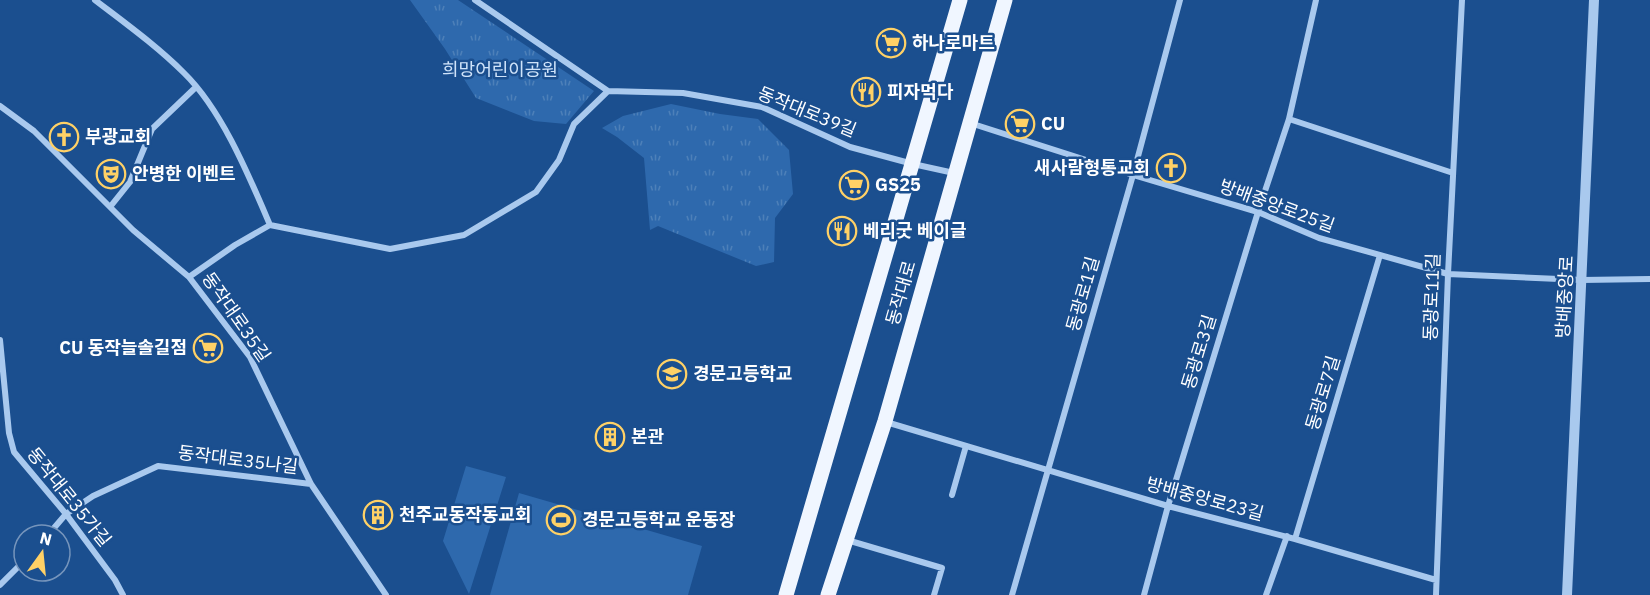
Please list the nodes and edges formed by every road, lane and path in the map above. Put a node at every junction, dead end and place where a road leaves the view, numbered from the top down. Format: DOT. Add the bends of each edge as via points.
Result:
graph roads {
  1 [pos="95,0"];
  2 [pos="475,0"];
  3 [pos="960,0"];
  4 [pos="1005,0"];
  5 [pos="1180,0"];
  6 [pos="1316,0"];
  7 [pos="1462,0"];
  8 [pos="1594,0"];
  9 [pos="196,87"];
  10 [pos="608,91"];
  11 [pos="0,106"];
  12 [pos="1288,119"];
  13 [pos="970,123"];
  14 [pos="913,165"];
  15 [pos="1453,173"];
  16 [pos="956,174"];
  17 [pos="1133,175"];
  18 [pos="110,207"];
  19 [pos="1258,212"];
  20 [pos="270,225"];
  21 [pos="1380,255"];
  22 [pos="1448,274"];
  23 [pos="189,277"];
  24 [pos="1650,279"];
  25 [pos="1582,280"];
  26 [pos="0,340"];
  27 [pos="885,421"];
  28 [pos="966,446"];
  29 [pos="1047,470"];
  30 [pos="311,484"];
  31 [pos="952,495"];
  32 [pos="1168,506"];
  33 [pos="66,514"];
  34 [pos="58,523"];
  35 [pos="1287,536"];
  36 [pos="1294,538"];
  37 [pos="846,540"];
  38 [pos="12,573"];
  39 [pos="1436,580"];
  40 [pos="0,585"];
  41 [pos="123,595"];
  42 [pos="386,595"];
  43 [pos="786,595"];
  44 [pos="828,595"];
  45 [pos="934,595"];
  46 [pos="1012,595"];
  47 [pos="1144,595"];
  48 [pos="1266,595"];
  49 [pos="1436,595"];
  50 [pos="1567,595"];
  1 -- 9 [label="street" via="134,29"];
  2 -- 10 [label="street"];
  3 -- 14 [label="main road, 동작대로"];
  4 -- 13 [label="main road, 동작대로"];
  5 -- 17 [label="street, 동광로1길"];
  6 -- 12 [label="street, 동광로3길"];
  7 -- 15 [label="street, 동광로11길"];
  8 -- 25 [label="street, 방배중앙로"];
  9 -- 18 [label="street" via="152,129 130,182"];
  9 -- 20 [label="street" via="221,120"];
  10 -- 14 [label="street, 동작대로39길" via="683,93 762,107 850,147"];
  10 -- 20 [label="street" via="574,124 558,160 536,192 464,235 390,249"];
  11 -- 18 [label="street, 동작대로35길" via="34,131"];
  12 -- 15 [label="street"];
  12 -- 19 [label="street, 동광로3길"];
  13 -- 16 [label="main road, 동작대로"];
  13 -- 17 [label="street, 방배중앙로25길"];
  14 -- 16 [label="street, 동작대로39길"];
  14 -- 43 [label="main road, 동작대로"];
  15 -- 22 [label="street, 동광로11길"];
  16 -- 27 [label="main road, 동작대로"];
  17 -- 19 [label="street, 방배중앙로25길"];
  17 -- 29 [label="street, 동광로1길"];
  18 -- 23 [label="street, 동작대로35길"];
  19 -- 21 [label="street, 방배중앙로25길" via="1319,238"];
  19 -- 32 [label="street, 동광로3길"];
  20 -- 23 [label="street"];
  21 -- 22 [label="street, 방배중앙로25길"];
  21 -- 36 [label="street, 동광로7길"];
  22 -- 25 [label="street, 방배중앙로25길"];
  22 -- 39 [label="street, 동광로11길"];
  23 -- 30 [label="street, 동작대로35길" via="250,357"];
  24 -- 25 [label="street, 방배중앙로25길"];
  25 -- 50 [label="street, 방배중앙로"];
  26 -- 33 [label="street, 동작대로35가길" via="14,452"];
  27 -- 28 [label="street, 방배중앙로23길"];
  27 -- 37 [label="main road, 동작대로"];
  28 -- 29 [label="street, 방배중앙로23길"];
  28 -- 31 [label="street"];
  29 -- 32 [label="street, 방배중앙로23길"];
  29 -- 46 [label="street, 동광로1길"];
  30 -- 33 [label="street, 동작대로35나길" via="158,466 93,496"];
  30 -- 42 [label="street, 동작대로35길"];
  32 -- 35 [label="street, 방배중앙로23길"];
  32 -- 47 [label="street, 동광로3길"];
  33 -- 34 [label="street, 동작대로35나길"];
  33 -- 41 [label="street, 동작대로35가길"];
  35 -- 36 [label="street, 방배중앙로23길"];
  35 -- 48 [label="street"];
  36 -- 39 [label="street, 방배중앙로23길"];
  37 -- 44 [label="main road, 동작대로"];
  37 -- 45 [label="street" via="942,568"];
  38 -- 40 [label="street"];
  39 -- 49 [label="street, 동광로11길"];
}
